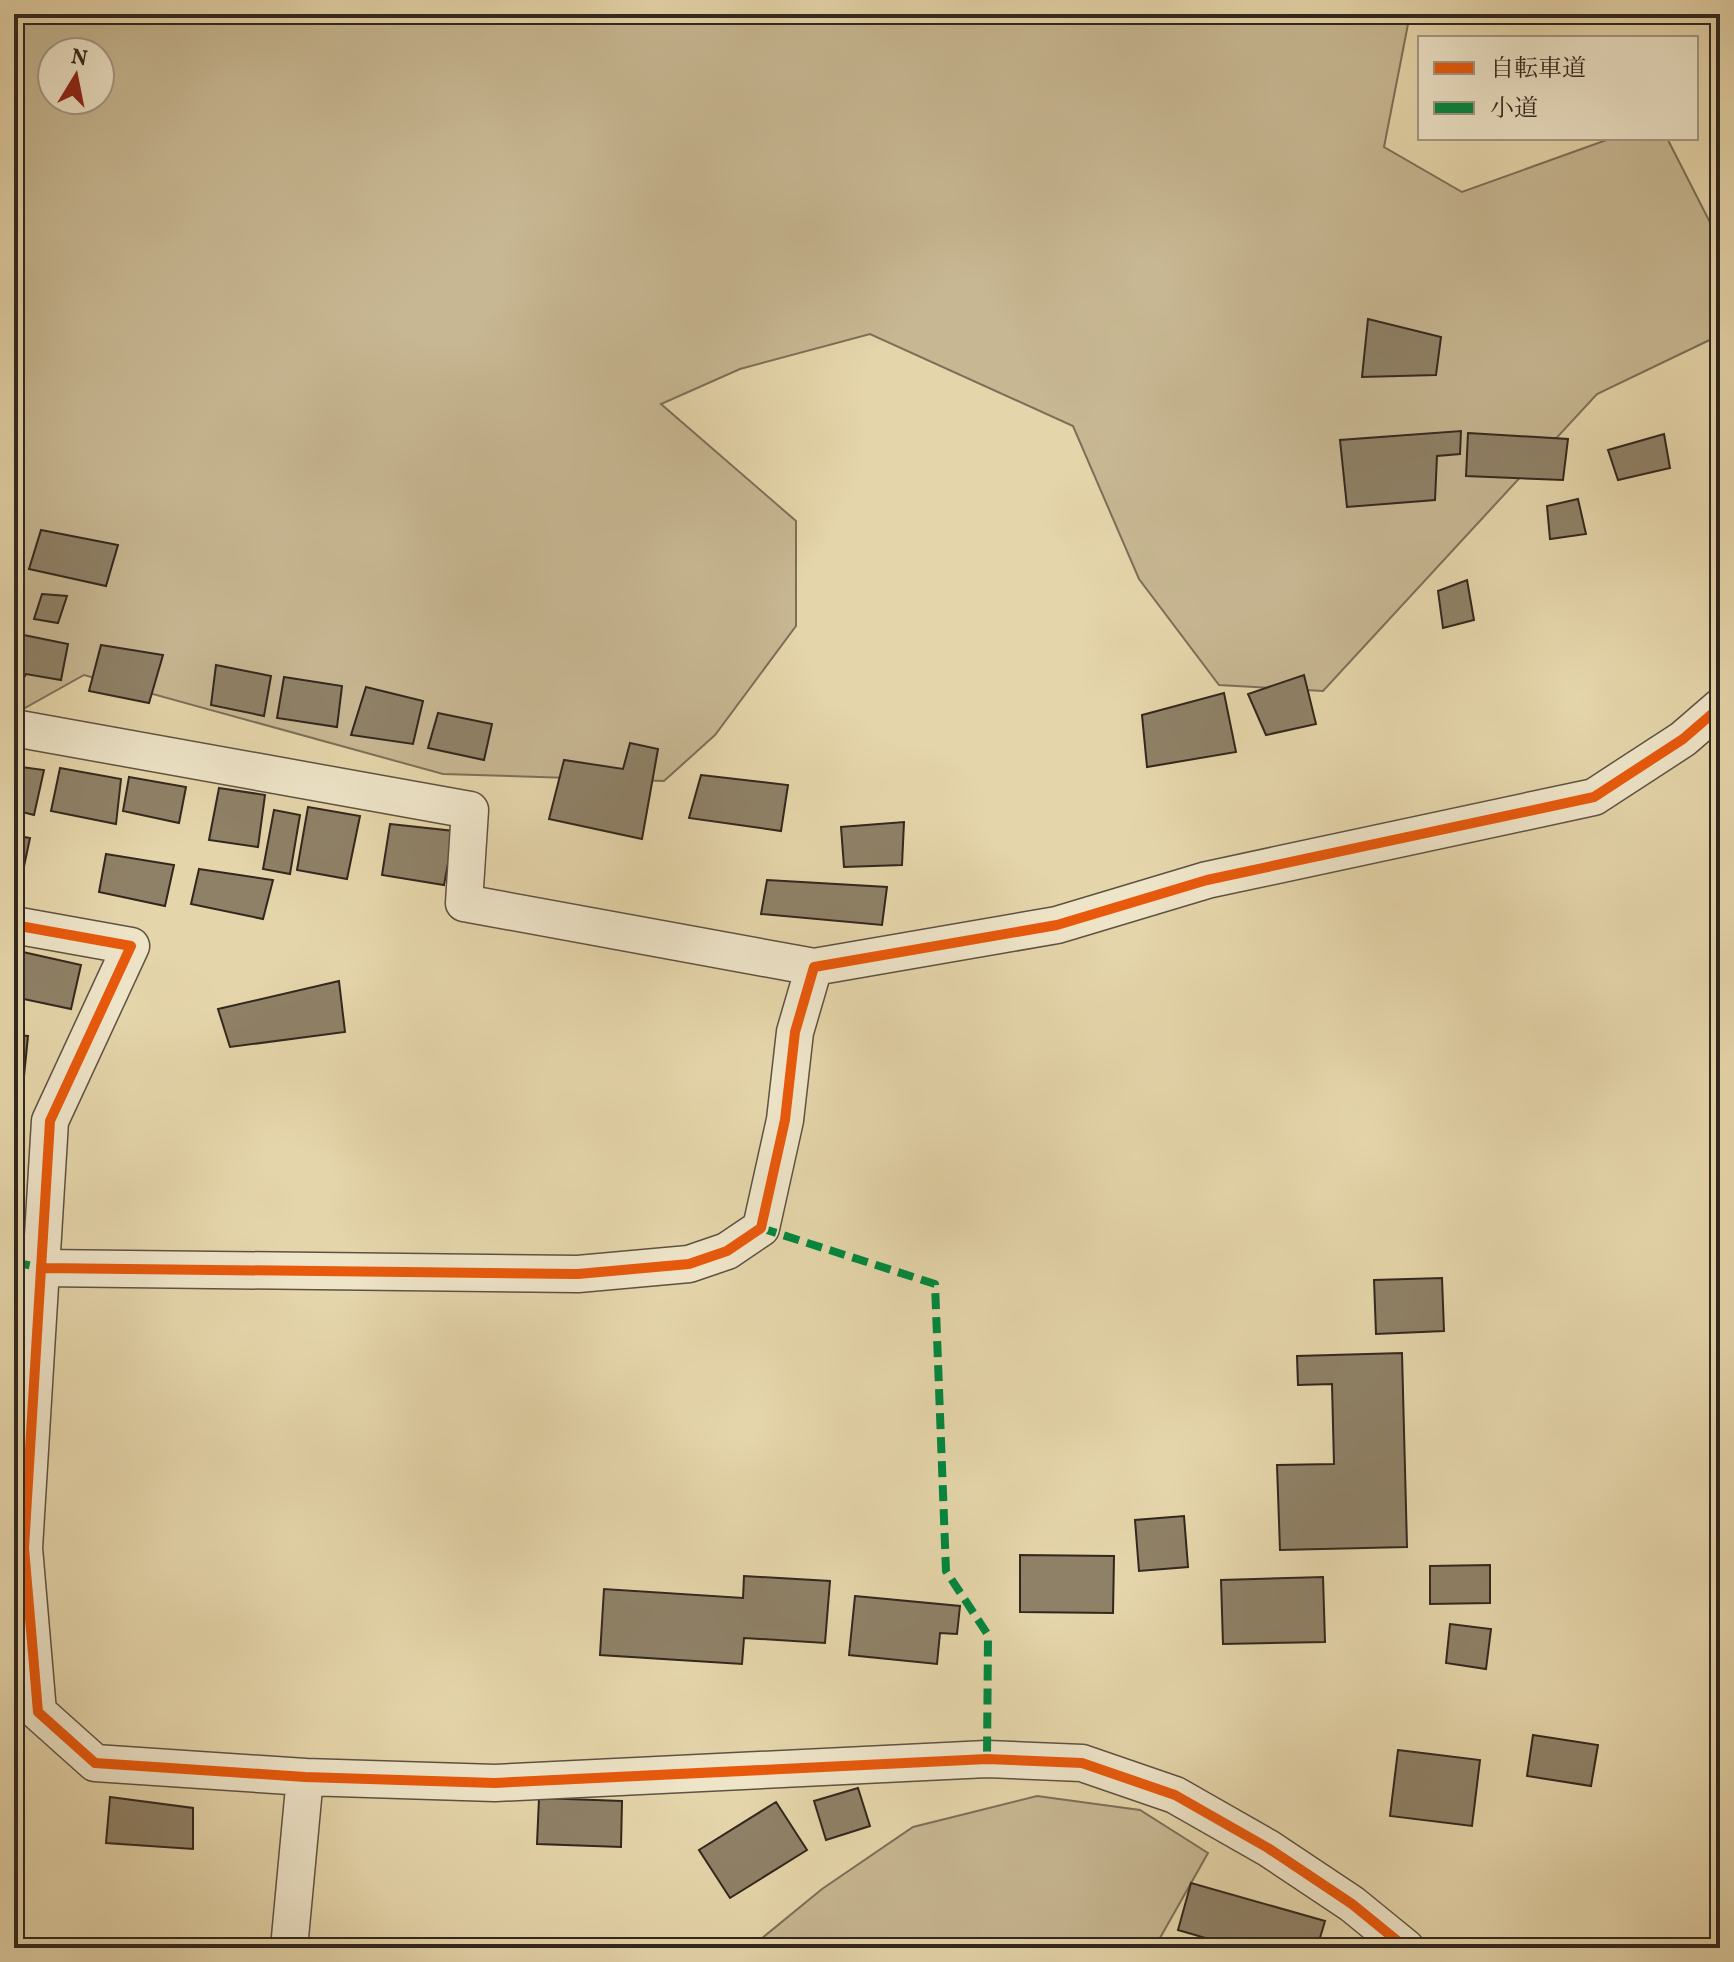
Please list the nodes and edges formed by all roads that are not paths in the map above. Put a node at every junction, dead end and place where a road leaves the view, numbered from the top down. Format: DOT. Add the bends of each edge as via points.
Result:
graph roads {
  1 [pos="1720,707"];
  2 [pos="14,728"];
  3 [pos="14,925"];
  4 [pos="814,967"];
  5 [pos="42,1268"];
  6 [pos="19,1546"];
  7 [pos="305,1777"];
  8 [pos="289,1948"];
  9 [pos="1406,1948"];
  1 -- 4 [label="street" via="1683,739 1594,797 1207,880 1057,925"];
  2 -- 4 [label="street" via="470,810 464,903"];
  3 -- 5 [label="street" via="131,946 50,1121"];
  4 -- 5 [label="street" via="795,1032 785,1120 761,1228 727,1251 689,1264 578,1274"];
  5 -- 6 [label="street"];
  6 -- 7 [label="street" via="38,1712 95,1763"];
  7 -- 8 [label="street"];
  7 -- 9 [label="street" via="495,1783 987,1759 1082,1763 1175,1795 1268,1848"];
}
